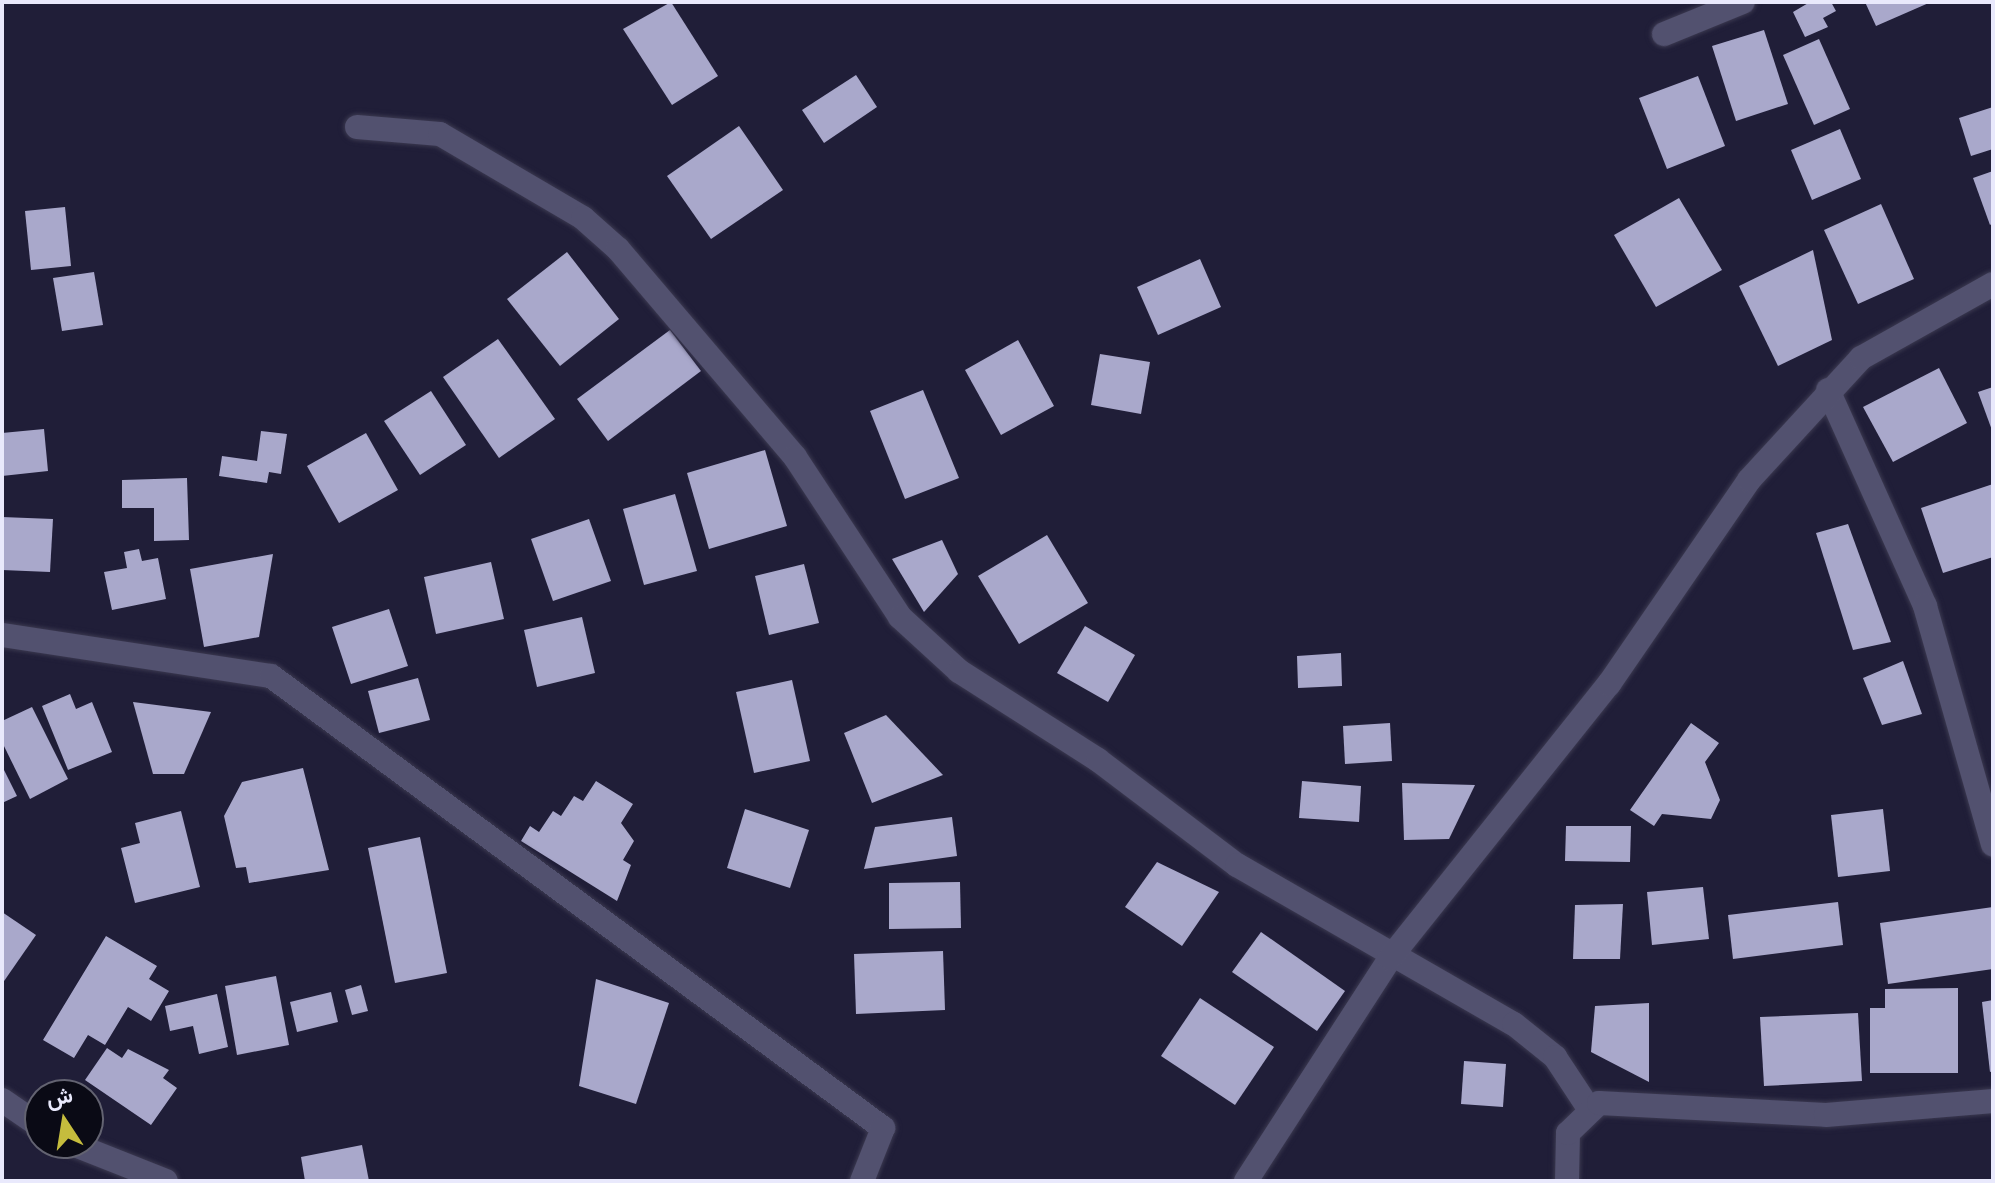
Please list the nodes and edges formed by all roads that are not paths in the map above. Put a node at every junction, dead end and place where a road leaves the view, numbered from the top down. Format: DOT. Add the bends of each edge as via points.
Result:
graph roads {
  1 [pos="1743,2"];
  2 [pos="1664,34"];
  3 [pos="357,127"];
  4 [pos="1993,284"];
  5 [pos="1828,390"];
  6 [pos="2,635"];
  7 [pos="1993,845"];
  8 [pos="1390,958"];
  9 [pos="2,1100"];
  10 [pos="1993,1101"];
  11 [pos="1588,1107"];
  12 [pos="24,1115"];
  13 [pos="104,1156"];
  14 [pos="166,1181"];
  15 [pos="862,1181"];
  16 [pos="1246,1181"];
  17 [pos="1567,1181"];
  1 -- 2 [label="street"];
  3 -- 8 [label="street" via="440,134 583,218 618,249 795,457 900,617 959,671 1098,760 1237,865"];
  4 -- 5 [label="street" via="1861,358"];
  5 -- 7 [label="street" via="1925,606"];
  5 -- 8 [label="street" via="1749,480 1609,684"];
  6 -- 15 [label="street" via="271,676 883,1128"];
  8 -- 11 [label="street" via="1514,1024 1581,1086"];
  8 -- 16 [label="street"];
  9 -- 12 [label="street"];
  10 -- 11 [label="street" via="1826,1115 1619,1101"];
  11 -- 17 [label="street" via="1568,1133"];
  13 -- 14 [label="street"];
}
